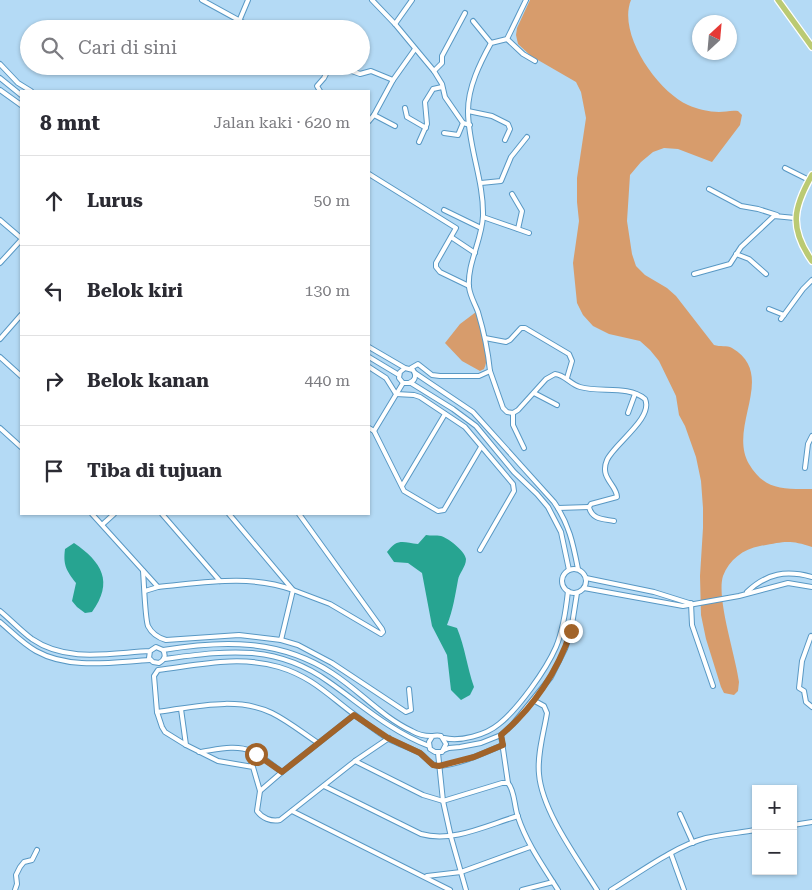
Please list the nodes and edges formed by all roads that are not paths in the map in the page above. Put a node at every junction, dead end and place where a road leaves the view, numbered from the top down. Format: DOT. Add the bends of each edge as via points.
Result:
graph roads {
  1 [pos="202,0"];
  2 [pos="248,0"];
  3 [pos="372,0"];
  4 [pos="412,0"];
  5 [pos="526,0"];
  6 [pos="778,0"];
  7 [pos="465,13"];
  8 [pos="240,19"];
  9 [pos="473,22"];
  10 [pos="395,24"];
  11 [pos="507,39"];
  12 [pos="491,43"];
  13 [pos="812,46"];
  14 [pos="415,49"];
  15 [pos="534,61"];
  16 [pos="0,64"];
  17 [pos="370,71"];
  18 [pos="434,71"];
  19 [pos="326,75"];
  20 [pos="0,78"];
  21 [pos="392,80"];
  22 [pos="442,87"];
  23 [pos="0,90"];
  24 [pos="30,90"];
  25 [pos="320,90"];
  26 [pos="20,94"];
  27 [pos="20,104"];
  28 [pos="405,108"];
  29 [pos="468,111"];
  30 [pos="374,115"];
  31 [pos="370,120"];
  32 [pos="463,123"];
  33 [pos="470,125"];
  34 [pos="395,126"];
  35 [pos="426,128"];
  36 [pos="444,133"];
  37 [pos="527,137"];
  38 [pos="505,140"];
  39 [pos="419,142"];
  40 [pos="785,168"];
  41 [pos="370,175"];
  42 [pos="811,177"];
  43 [pos="481,183"];
  44 [pos="709,190"];
  45 [pos="512,194"];
  46 [pos="444,210"];
  47 [pos="483,216"];
  48 [pos="778,216"];
  49 [pos="795,218"];
  50 [pos="0,220"];
  51 [pos="481,228"];
  52 [pos="518,229"];
  53 [pos="529,233"];
  54 [pos="452,237"];
  55 [pos="20,238"];
  56 [pos="20,240"];
  57 [pos="475,253"];
  58 [pos="736,254"];
  59 [pos="812,261"];
  60 [pos="0,263"];
  61 [pos="694,274"];
  62 [pos="766,274"];
  63 [pos="812,280"];
  64 [pos="469,286"];
  65 [pos="769,309"];
  66 [pos="20,316"];
  67 [pos="485,338"];
  68 [pos="0,339"];
  69 [pos="370,348"];
  70 [pos="0,357"];
  71 [pos="370,358"];
  72 [pos="370,368"];
  73 [pos="405,368"];
  74 [pos="411,368"];
  75 [pos="490,372"];
  76 [pos="415,373"];
  77 [pos="20,375"];
  78 [pos="399,375"];
  79 [pos="567,378"];
  80 [pos="403,383"];
  81 [pos="410,383"];
  82 [pos="534,393"];
  83 [pos="396,394"];
  84 [pos="636,394"];
  85 [pos="556,405"];
  86 [pos="628,412"];
  87 [pos="513,413"];
  88 [pos="445,414"];
  89 [pos="0,428"];
  90 [pos="370,429"];
  91 [pos="374,431"];
  92 [pos="812,436"];
  93 [pos="20,446"];
  94 [pos="481,447"];
  95 [pos="524,448"];
  96 [pos="805,468"];
  97 [pos="402,486"];
  98 [pos="589,507"];
  99 [pos="558,508"];
  100 [pos="93,515"];
  101 [pos="113,515"];
  102 [pos="163,515"];
  103 [pos="229,515"];
  104 [pos="300,515"];
  105 [pos="614,521"];
  106 [pos="103,524"];
  107 [pos="480,550"];
  108 [pos="578,569"];
  109 [pos="569,570"];
  110 [pos="143,571"];
  111 [pos="812,577"];
  112 [pos="586,578"];
  113 [pos="220,581"];
  114 [pos="158,587"];
  115 [pos="812,587"];
  116 [pos="584,588"];
  117 [pos="293,590"];
  118 [pos="145,591"];
  119 [pos="568,591"];
  120 [pos="577,593"];
  121 [pos="745,594"];
  122 [pos="692,603"];
  123 [pos="0,611"];
  124 [pos="0,622"];
  125 [pos="158,637"];
  126 [pos="812,637"];
  127 [pos="281,640"];
  128 [pos="152,649"];
  129 [pos="163,650"];
  130 [pos="164,659"];
  131 [pos="150,660"];
  132 [pos="714,686"];
  133 [pos="409,689"];
  134 [pos="533,700"];
  135 [pos="812,707"];
  136 [pos="181,709"];
  137 [pos="157,712"];
  138 [pos="354,715"];
  139 [pos="501,735"];
  140 [pos="432,736"];
  141 [pos="388,738"];
  142 [pos="444,738"];
  143 [pos="318,743"];
  144 [pos="186,745"];
  145 [pos="503,745"];
  146 [pos="429,746"];
  147 [pos="444,750"];
  148 [pos="199,752"];
  149 [pos="438,753"];
  150 [pos="256,754"];
  151 [pos="355,761"];
  152 [pos="251,766"];
  153 [pos="439,766"];
  154 [pos="282,772"];
  155 [pos="508,783"];
  156 [pos="324,786"];
  157 [pos="260,791"];
  158 [pos="443,801"];
  159 [pos="292,811"];
  160 [pos="680,814"];
  161 [pos="518,816"];
  162 [pos="812,822"];
  163 [pos="797,824"];
  164 [pos="752,831"];
  165 [pos="451,837"];
  166 [pos="693,843"];
  167 [pos="530,847"];
  168 [pos="37,850"];
  169 [pos="671,854"];
  170 [pos="461,872"];
  171 [pos="426,876"];
  172 [pos="553,882"];
  173 [pos="15,890"];
  174 [pos="450,890"];
  175 [pos="466,890"];
  176 [pos="522,890"];
  177 [pos="558,890"];
  178 [pos="597,890"];
  179 [pos="611,890"];
  180 [pos="684,890"];
  1 -- 8 [label="street"];
  2 -- 8 [label="street"];
  3 -- 10 [label="street"];
  4 -- 10 [label="street"];
  5 -- 11 [label="street"];
  6 -- 13 [label="main road"];
  7 -- 18 [label="street" via="442,56 442,63"];
  9 -- 12 [label="street"];
  10 -- 14 [label="street"];
  11 -- 12 [label="street"];
  11 -- 15 [label="street"];
  12 -- 29 [label="street" via="477,72"];
  14 -- 18 [label="street"];
  14 -- 21 [label="street"];
  16 -- 24 [label="street" via="18,83"];
  17 -- 21 [label="street"];
  18 -- 22 [label="street"];
  19 -- 25 [label="street" via="318,86"];
  20 -- 26 [label="street"];
  21 -- 30 [label="street"];
  22 -- 32 [label="street" via="444,97"];
  22 -- 35 [label="street" via="433,89 426,102"];
  23 -- 27 [label="street"];
  28 -- 35 [label="street" via="407,117"];
  29 -- 33 [label="street"];
  29 -- 38 [label="street" via="492,116 508,124 510,129"];
  30 -- 31 [label="street"];
  30 -- 34 [label="street"];
  32 -- 33 [label="street"];
  32 -- 36 [label="street" via="458,135"];
  33 -- 43 [label="street"];
  35 -- 39 [label="street"];
  37 -- 43 [label="street" via="511,157 501,181"];
  40 -- 42 [label="street"];
  41 -- 54 [label="street" via="455,227"];
  42 -- 49 [label="main road" via="799,200"];
  43 -- 47 [label="street"];
  44 -- 48 [label="street" via="741,206"];
  45 -- 52 [label="street" via="522,211"];
  46 -- 51 [label="street"];
  47 -- 51 [label="street"];
  47 -- 52 [label="street"];
  48 -- 49 [label="street"];
  48 -- 58 [label="street" via="768,221"];
  49 -- 59 [label="main road" via="802,245"];
  50 -- 55 [label="street"];
  51 -- 57 [label="street"];
  52 -- 53 [label="street"];
  54 -- 57 [label="street"];
  54 -- 64 [label="street" via="436,267"];
  56 -- 60 [label="street"];
  57 -- 64 [label="street"];
  58 -- 61 [label="street" via="726,266"];
  58 -- 62 [label="street" via="749,259"];
  63 -- 65 [label="street" via="783,317"];
  64 -- 67 [label="street"];
  66 -- 68 [label="street"];
  67 -- 75 [label="street"];
  67 -- 79 [label="street" via="506,342 525,328 569,354 572,361"];
  69 -- 73 [label="street"];
  70 -- 77 [label="street"];
  71 -- 78 [label="street"];
  72 -- 83 [label="street" via="386,378"];
  73 -- 74 [label="street"];
  73 -- 78 [label="street"];
  74 -- 75 [label="street" via="418,364 432,375 440,376 479,376"];
  74 -- 76 [label="street"];
  75 -- 87 [label="street" via="503,408"];
  76 -- 81 [label="street"];
  76 -- 99 [label="street" via="473,412"];
  78 -- 80 [label="street"];
  79 -- 82 [label="street" via="552,374"];
  79 -- 84 [label="street" via="579,386"];
  80 -- 81 [label="street"];
  80 -- 83 [label="street"];
  81 -- 109 [label="street" via="471,422 537,494 561,532"];
  82 -- 85 [label="street"];
  82 -- 87 [label="street"];
  83 -- 88 [label="street" via="414,395"];
  83 -- 91 [label="street"];
  84 -- 86 [label="street"];
  84 -- 98 [label="street" via="647,403 643,417 610,455 606,465 607,480 617,497"];
  87 -- 95 [label="street" via="512,425"];
  88 -- 94 [label="street" via="465,427"];
  88 -- 97 [label="street"];
  89 -- 93 [label="street"];
  90 -- 91 [label="street"];
  91 -- 97 [label="street"];
  92 -- 96 [label="street"];
  94 -- 97 [label="street" via="442,511 408,494"];
  94 -- 107 [label="street" via="515,489"];
  98 -- 99 [label="street"];
  98 -- 105 [label="street" via="593,516"];
  99 -- 108 [label="street" via="569,529"];
  100 -- 106 [label="street"];
  101 -- 106 [label="street"];
  102 -- 113 [label="street"];
  103 -- 117 [label="street"];
  104 -- 117 [label="street" via="383,632 379,634 330,604"];
  106 -- 110 [label="street"];
  108 -- 109 [label="street"];
  108 -- 112 [label="street"];
  109 -- 119 [label="street" via="562,582"];
  110 -- 114 [label="street"];
  110 -- 118 [label="street"];
  111 -- 121 [label="street" via="790,573 771,576"];
  112 -- 116 [label="street"];
  112 -- 122 [label="street"];
  113 -- 114 [label="street"];
  113 -- 117 [label="street" via="260,582"];
  114 -- 118 [label="street"];
  115 -- 121 [label="street" via="788,583"];
  116 -- 120 [label="street"];
  116 -- 122 [label="street" via="683,606"];
  117 -- 127 [label="street"];
  118 -- 125 [label="street" via="148,624"];
  119 -- 120 [label="street"];
  119 -- 142 [label="street" via="562,630 550,659 509,715 481,734 460,739"];
  120 -- 134 [label="street" via="565,649 551,677"];
  121 -- 122 [label="street"];
  122 -- 132 [label="street" via="692,625"];
  123 -- 128 [label="street" via="31,638 65,653 78,655"];
  124 -- 131 [label="street" via="26,645 60,661"];
  125 -- 127 [label="street" via="166,640 239,635"];
  125 -- 128 [label="street"];
  126 -- 135 [label="street" via="802,661 799,688"];
  127 -- 133 [label="street" via="306,648 406,712 411,710"];
  128 -- 129 [label="street" via="159,647"];
  128 -- 131 [label="street"];
  129 -- 130 [label="street"];
  129 -- 140 [label="street" via="192,645 244,644 286,651 333,674 413,732"];
  130 -- 131 [label="street" via="157,663"];
  130 -- 146 [label="street" via="232,651 292,661 328,681 395,731"];
  134 -- 139 [label="street"];
  134 -- 178 [label="street" via="546,709 539,766 543,793 555,821"];
  136 -- 137 [label="street"];
  136 -- 143 [label="street" via="228,704 258,708 282,718"];
  136 -- 144 [label="street"];
  137 -- 138 [label="street" via="155,672 229,661 261,663 294,673 331,694"];
  137 -- 144 [label="street" via="165,732"];
  138 -- 141 [label="street"];
  138 -- 143 [label="street"];
  139 -- 145 [label="street"];
  139 -- 147 [label="street" via="481,743"];
  140 -- 142 [label="street"];
  140 -- 146 [label="street"];
  141 -- 151 [label="street"];
  141 -- 153 [label="street"];
  142 -- 147 [label="street"];
  143 -- 154 [label="street"];
  144 -- 148 [label="street"];
  145 -- 153 [label="street"];
  145 -- 155 [label="street"];
  146 -- 149 [label="street"];
  147 -- 149 [label="street"];
  148 -- 150 [label="street" via="238,748"];
  148 -- 152 [label="street" via="218,762"];
  149 -- 153 [label="street"];
  150 -- 152 [label="street"];
  150 -- 154 [label="street"];
  151 -- 156 [label="street"];
  151 -- 158 [label="street" via="423,795"];
  152 -- 157 [label="street"];
  153 -- 158 [label="street"];
  154 -- 157 [label="street"];
  155 -- 158 [label="street"];
  155 -- 161 [label="street"];
  156 -- 159 [label="street"];
  156 -- 165 [label="street" via="421,834"];
  157 -- 159 [label="street" via="257,808 263,817 277,821"];
  158 -- 165 [label="street"];
  159 -- 171 [label="street"];
  160 -- 166 [label="street"];
  161 -- 165 [label="street"];
  161 -- 167 [label="street"];
  162 -- 163 [label="street"];
  164 -- 166 [label="street"];
  165 -- 170 [label="street"];
  166 -- 169 [label="street"];
  167 -- 170 [label="street"];
  167 -- 172 [label="street"];
  168 -- 173 [label="street" via="32,860 24,862 18,870"];
  169 -- 179 [label="street"];
  169 -- 180 [label="street"];
  170 -- 171 [label="street"];
  170 -- 175 [label="street"];
  171 -- 174 [label="street"];
  172 -- 176 [label="street"];
  172 -- 177 [label="street"];
}
